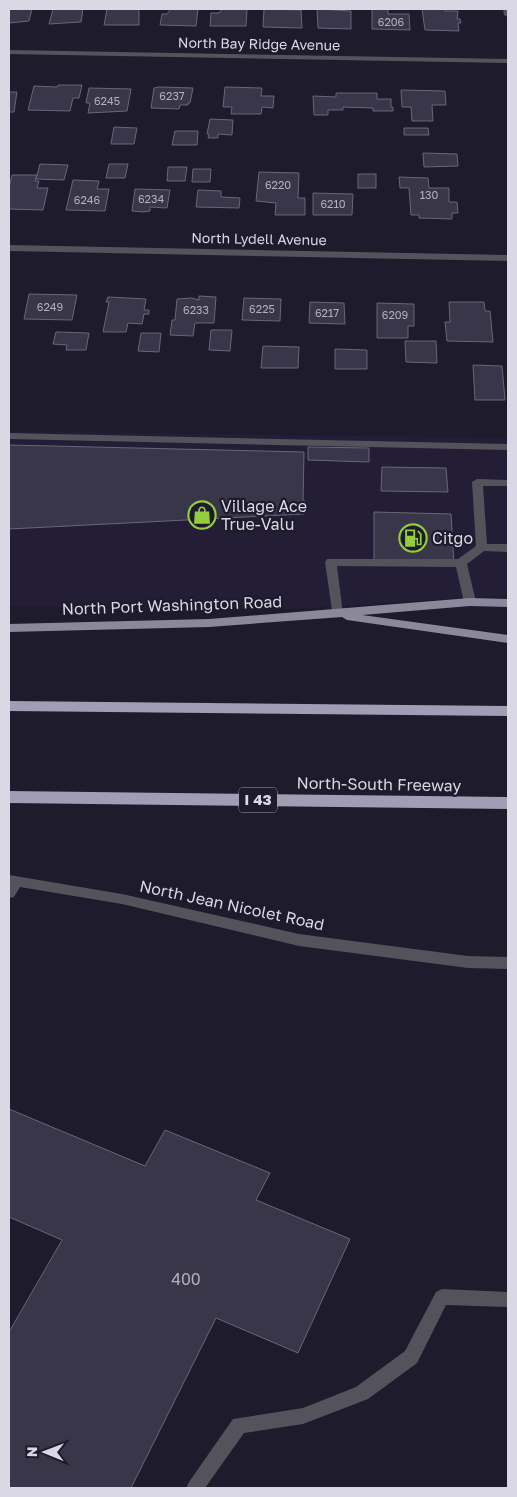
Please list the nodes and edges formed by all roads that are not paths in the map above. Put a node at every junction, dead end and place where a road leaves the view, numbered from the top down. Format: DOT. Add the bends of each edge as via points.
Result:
graph roads {
  1 [pos="507,9"];
  2 [pos="508,15"];
  3 [pos="9,52"];
  4 [pos="508,61"];
  5 [pos="9,248"];
  6 [pos="508,258"];
  7 [pos="9,436"];
  8 [pos="508,447"];
  9 [pos="508,482"];
  10 [pos="482,547"];
  11 [pos="508,548"];
  12 [pos="461,563"];
  13 [pos="470,602"];
  14 [pos="508,603"];
  15 [pos="337,614"];
  16 [pos="9,628"];
  17 [pos="508,639"];
  18 [pos="9,706"];
  19 [pos="508,711"];
  20 [pos="9,797"];
  21 [pos="508,803"];
  22 [pos="13,881"];
  23 [pos="9,894"];
  24 [pos="508,963"];
  25 [pos="508,1300"];
  26 [pos="195,1488"];
  1 -- 2 [label="street"];
  3 -- 4 [label="street, North Bay Ridge Avenue"];
  5 -- 6 [label="street, North Lydell Avenue"];
  7 -- 8 [label="street"];
  9 -- 10 [label="street" via="477,482"];
  10 -- 11 [label="street"];
  10 -- 12 [label="street"];
  12 -- 13 [label="street"];
  12 -- 15 [label="street" via="330,562"];
  13 -- 14 [label="main road, North Port Washington Road"];
  13 -- 15 [label="main road, North Port Washington Road"];
  15 -- 16 [label="main road, North Port Washington Road" via="209,623"];
  15 -- 17 [label="main road, North Port Washington Road"];
  18 -- 19 [label="highway"];
  20 -- 21 [label="highway, North-South Freeway / I 43"];
  22 -- 23 [label="street"];
  22 -- 24 [label="street, North Jean Nicolet Road" via="122,899 299,940 468,962"];
  25 -- 26 [label="street" via="442,1297 411,1357 362,1393 303,1416 239,1425"];
}
